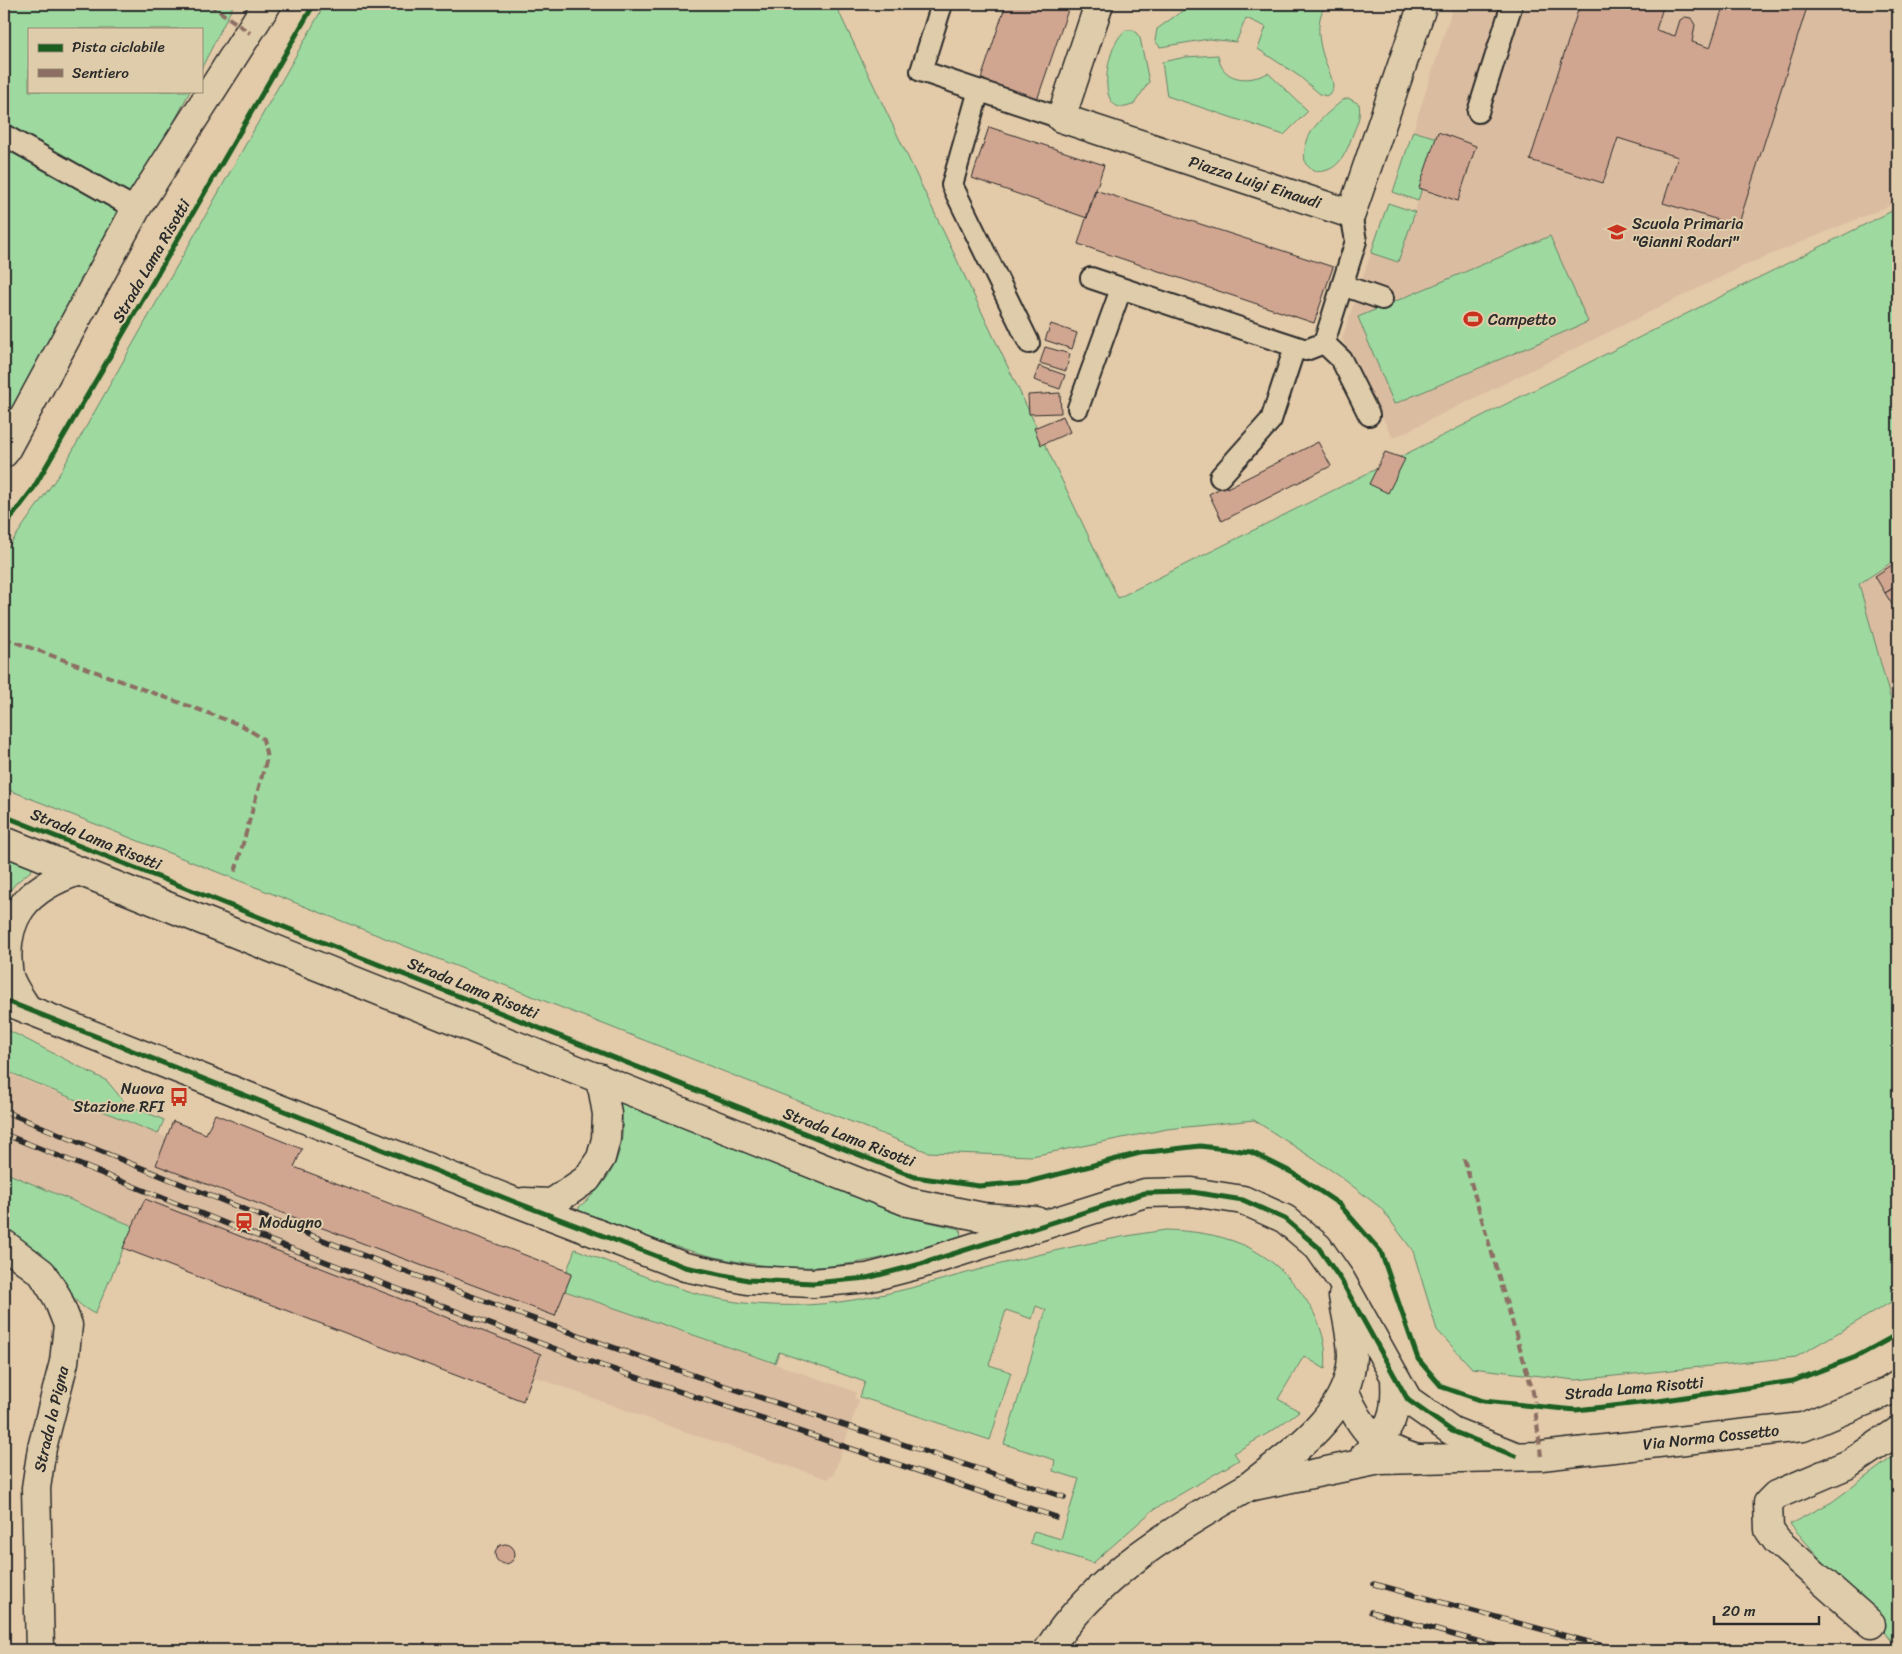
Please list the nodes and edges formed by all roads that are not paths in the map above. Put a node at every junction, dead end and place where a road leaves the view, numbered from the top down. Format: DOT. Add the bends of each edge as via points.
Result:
graph roads {
  1 [pos="267,4"];
  2 [pos="942,4"];
  3 [pos="1099,4"];
  4 [pos="1423,4"];
  5 [pos="1512,4"];
  6 [pos="979,90"];
  7 [pos="1478,112"];
  8 [pos="1062,118"];
  9 [pos="4,135"];
  10 [pos="136,209"];
  11 [pos="1351,214"];
  12 [pos="1091,278"];
  13 [pos="1342,285"];
  14 [pos="1121,288"];
  15 [pos="1382,299"];
  16 [pos="1029,343"];
  17 [pos="1324,343"];
  18 [pos="1295,347"];
  19 [pos="1078,408"];
  20 [pos="1369,415"];
  21 [pos="4,453"];
  22 [pos="1220,477"];
  23 [pos="4,842"];
  24 [pos="79,871"];
  25 [pos="16,1005"];
  26 [pos="598,1077"];
  27 [pos="515,1202"];
  28 [pos="1048,1222"];
  29 [pos="4,1244"];
  30 [pos="1341,1280"];
  31 [pos="1395,1378"];
  32 [pos="1898,1385"];
  33 [pos="1345,1392"];
  34 [pos="1898,1431"];
  35 [pos="1379,1441"];
  36 [pos="1515,1456"];
  37 [pos="1417,1459"];
  38 [pos="1356,1465"];
  39 [pos="1248,1487"];
  40 [pos="1871,1624"];
  41 [pos="40,1650"];
  42 [pos="1048,1650"];
  1 -- 10 [label="street"];
  2 -- 6 [label="lane" via="921,72"];
  3 -- 8 [label="street"];
  4 -- 11 [label="street"];
  5 -- 7 [label="lane"];
  6 -- 8 [label="lane"];
  6 -- 16 [label="lane" via="952,185"];
  8 -- 11 [label="street, Piazza Luigi Einaudi"];
  9 -- 10 [label="lane"];
  10 -- 21 [label="street"];
  11 -- 13 [label="lane" via="1356,241"];
  12 -- 14 [label="lane"];
  13 -- 15 [label="lane"];
  13 -- 17 [label="lane"];
  14 -- 18 [label="lane"];
  14 -- 19 [label="lane"];
  17 -- 18 [label="lane" via="1306,350"];
  17 -- 20 [label="lane" via="1342,359"];
  18 -- 22 [label="lane" via="1271,420"];
  23 -- 24 [label="street"];
  24 -- 25 [label="street" via="56,878 37,890 22,902 10,923 6,942"];
  24 -- 26 [label="street"];
  25 -- 27 [label="street"];
  26 -- 27 [label="street" via="607,1114 601,1158 587,1179 552,1203"];
  26 -- 28 [label="street" via="908,1202 983,1217"];
  27 -- 28 [label="street" via="685,1267 748,1280 813,1282 866,1278 922,1264"];
  28 -- 30 [label="street" via="1145,1193 1192,1192 1244,1200 1285,1219 1318,1248"];
  29 -- 41 [label="street, Strada la Pigna" via="42,1273 68,1324 64,1362 42,1448 36,1488"];
  30 -- 31 [label="street"];
  30 -- 33 [label="street" via="1352,1357"];
  31 -- 35 [label="street" via="1397,1405"];
  31 -- 36 [label="street" via="1408,1400 1452,1431"];
  32 -- 36 [label="street, Via Norma Cossetto" via="1803,1427 1541,1456"];
  33 -- 35 [label="street" via="1354,1413 1369,1434"];
  33 -- 39 [label="street" via="1325,1422"];
  34 -- 40 [label="street" via="1849,1464 1776,1495 1768,1503 1769,1530 1777,1541"];
  35 -- 37 [label="street" via="1393,1452"];
  35 -- 38 [label="street"];
  36 -- 37 [label="street, Via Norma Cossetto"];
  37 -- 38 [label="street, Via Norma Cossetto" via="1380,1460"];
  38 -- 39 [label="street, Via Norma Cossetto"];
  39 -- 42 [label="street, bridge" via="1182,1524 1136,1557 1064,1624"];
}
